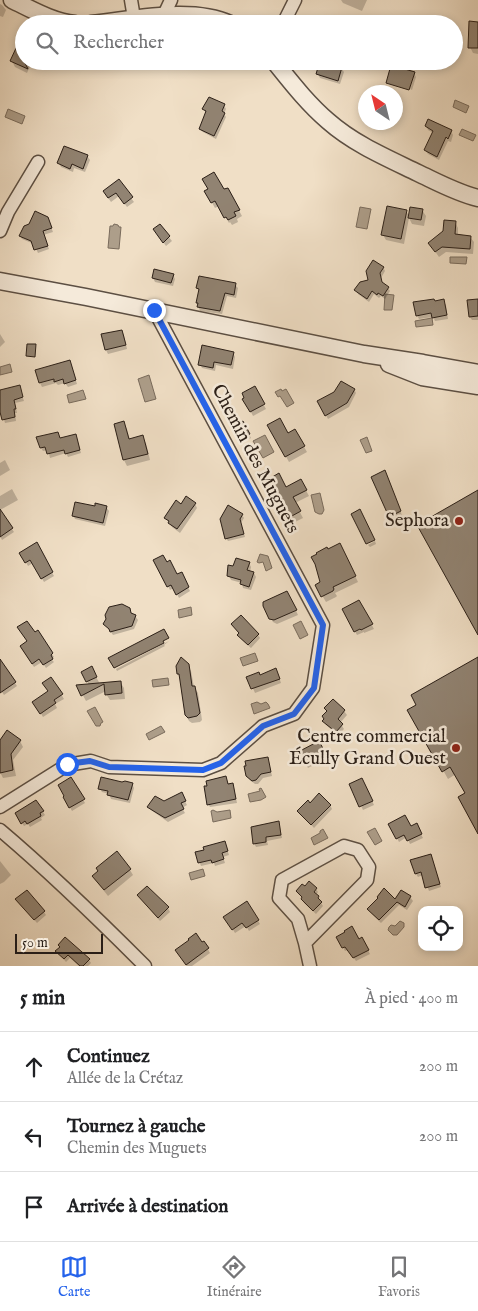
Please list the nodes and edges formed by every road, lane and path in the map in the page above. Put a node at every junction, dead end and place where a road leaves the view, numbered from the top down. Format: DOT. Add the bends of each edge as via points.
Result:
graph roads {
  1 [pos="12,0"];
  2 [pos="131,0"];
  3 [pos="171,0"];
  4 [pos="295,0"];
  5 [pos="44,15"];
  6 [pos="134,15"];
  7 [pos="164,15"];
  8 [pos="288,15"];
  9 [pos="281,70"];
  10 [pos="38,162"];
  11 [pos="478,198"];
  12 [pos="0,231"];
  13 [pos="0,281"];
  14 [pos="154,310"];
  15 [pos="364,354"];
  16 [pos="478,373"];
  17 [pos="478,386"];
  18 [pos="0,807"];
  19 [pos="0,830"];
  20 [pos="305,943"];
  21 [pos="145,966"];
  22 [pos="310,966"];
  1 -- 5 [label="street"];
  2 -- 6 [label="street"];
  3 -- 7 [label="street"];
  4 -- 8 [label="street"];
  9 -- 11 [label="street" via="310,105 349,137 454,190"];
  10 -- 12 [label="street"];
  13 -- 14 [label="street"];
  14 -- 15 [label="street"];
  14 -- 18 [label="street, Chemin des Muguets" via="323,625 314,688 294,714 263,726 221,763 203,770 109,767 90,761 67,764"];
  15 -- 16 [label="street"];
  15 -- 17 [label="street" via="422,377"];
  19 -- 21 [label="street" via="80,901"];
  20 -- 20 [label="street" via="367,880 369,868 358,850 344,846 282,880 279,898 298,919"];
  20 -- 22 [label="street"];
}
